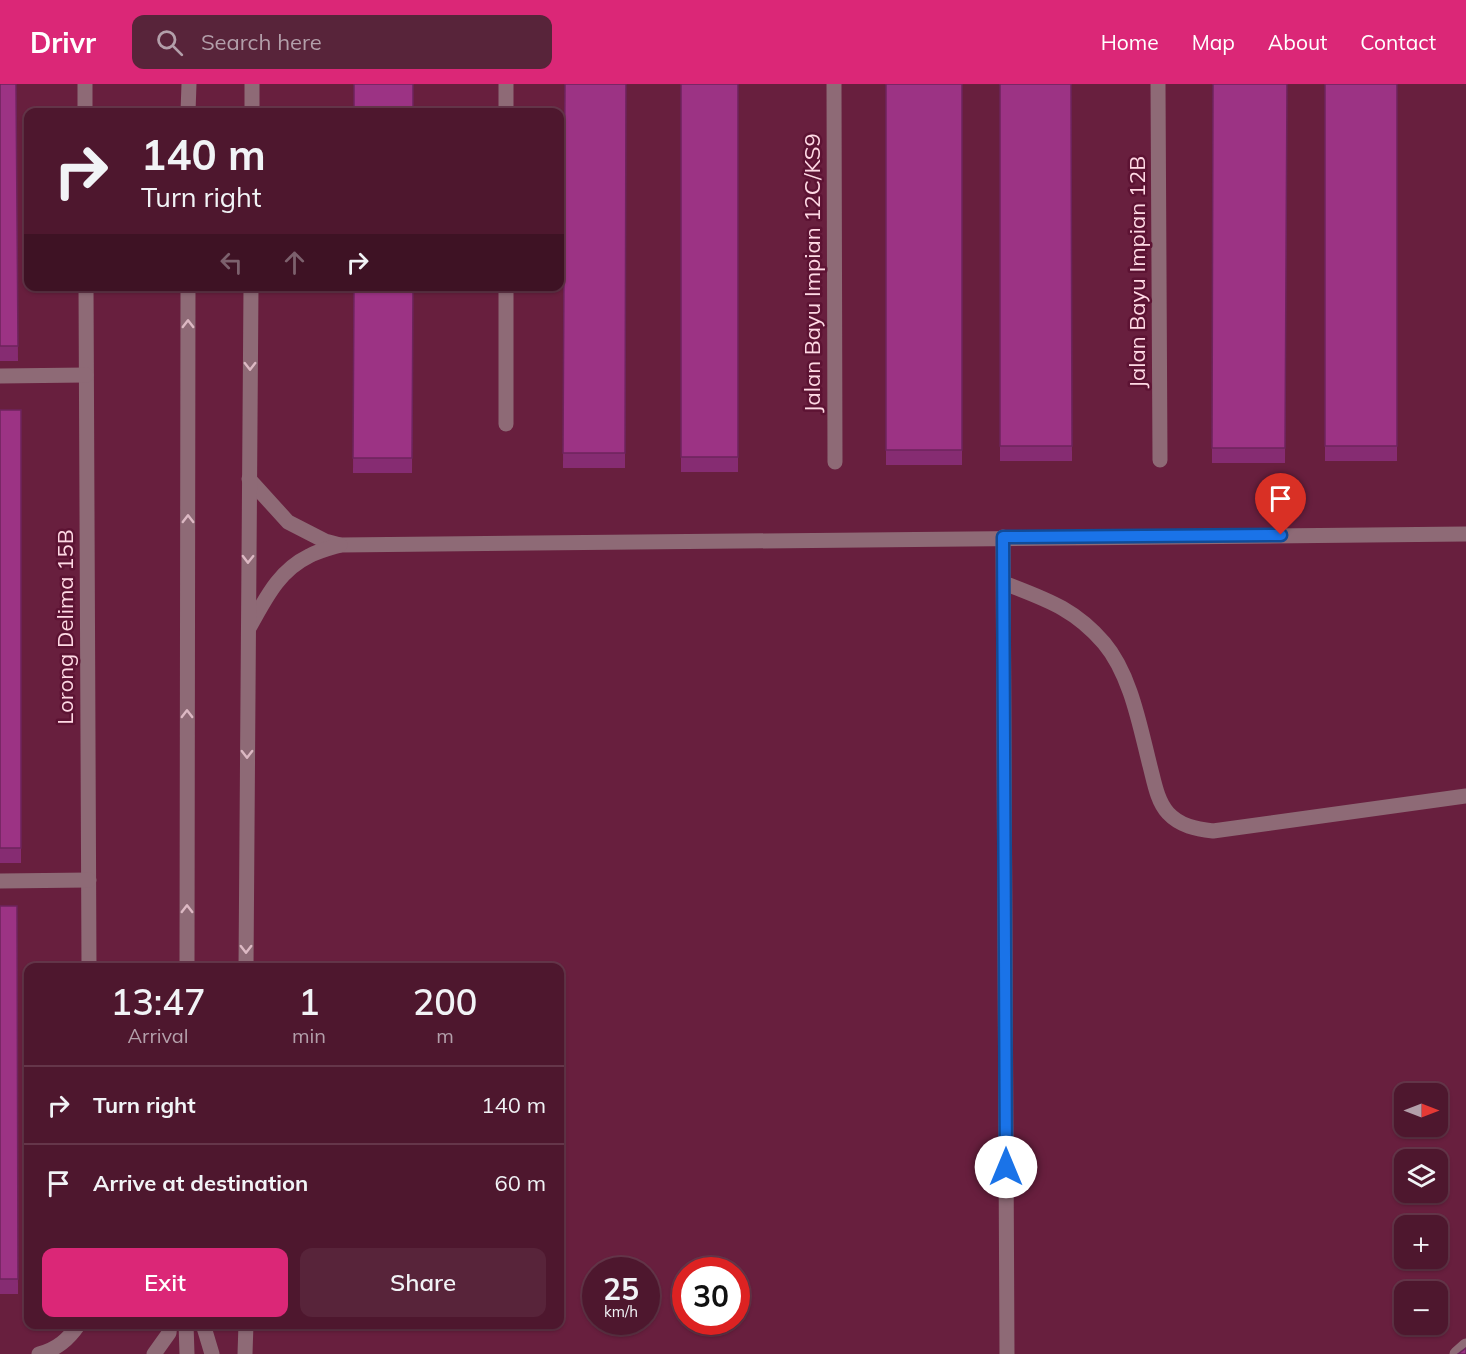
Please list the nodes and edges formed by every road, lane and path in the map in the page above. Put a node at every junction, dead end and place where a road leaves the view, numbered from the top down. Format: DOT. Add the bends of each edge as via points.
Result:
graph roads {
  1 [pos="85,84"];
  2 [pos="189,84"];
  3 [pos="252,84"];
  4 [pos="506,84"];
  5 [pos="834,84"];
  6 [pos="1158,84"];
  7 [pos="85,108"];
  8 [pos="189,108"];
  9 [pos="252,108"];
  10 [pos="506,108"];
  11 [pos="86,291"];
  12 [pos="188,291"];
  13 [pos="251,291"];
  14 [pos="506,291"];
  15 [pos="86,375"];
  16 [pos="0,376"];
  17 [pos="506,424"];
  18 [pos="1160,460"];
  19 [pos="835,462"];
  20 [pos="249,479"];
  21 [pos="1466,534"];
  22 [pos="1003,537"];
  23 [pos="340,545"];
  24 [pos="1004,583"];
  25 [pos="247,631"];
  26 [pos="1466,796"];
  27 [pos="89,880"];
  28 [pos="0,881"];
  29 [pos="89,963"];
  30 [pos="187,963"];
  31 [pos="246,963"];
  32 [pos="76,1329"];
  33 [pos="169,1329"];
  34 [pos="186,1329"];
  35 [pos="204,1329"];
  36 [pos="246,1329"];
  37 [pos="1466,1346"];
  38 [pos="39,1354"];
  39 [pos="154,1354"];
  40 [pos="187,1354"];
  41 [pos="212,1354"];
  42 [pos="245,1354"];
  43 [pos="1007,1354"];
  44 [pos="1457,1354"];
  1 -- 7 [label="street"];
  2 -- 8 [label="street"];
  3 -- 9 [label="street"];
  4 -- 10 [label="street"];
  5 -- 19 [label="street, Jalan Bayu Impian 12C/KS9"];
  6 -- 18 [label="street, Jalan Bayu Impian 12B"];
  11 -- 15 [label="street, Lorong Delima 15B"];
  30 -- 12 [label="street, one-way"];
  13 -- 20 [label="street, one-way"];
  14 -- 17 [label="street"];
  15 -- 16 [label="street"];
  15 -- 27 [label="street, Lorong Delima 15B"];
  20 -- 23 [label="street" via="288,522"];
  20 -- 25 [label="street, one-way"];
  21 -- 22 [label="street"];
  22 -- 23 [label="street"];
  22 -- 24 [label="street"];
  23 -- 25 [label="street" via="308,556 283,573"];
  24 -- 26 [label="street" via="1055,602 1082,621 1105,645 1132,699 1158,796 1167,812 1181,823 1213,831"];
  24 -- 43 [label="street"];
  25 -- 31 [label="street, one-way"];
  27 -- 28 [label="street"];
  27 -- 29 [label="street, Lorong Delima 15B"];
  32 -- 38 [label="street" via="56,1349"];
  33 -- 39 [label="street"];
  34 -- 40 [label="street"];
  35 -- 41 [label="street"];
  36 -- 42 [label="street"];
  37 -- 44 [label="street"];
}
